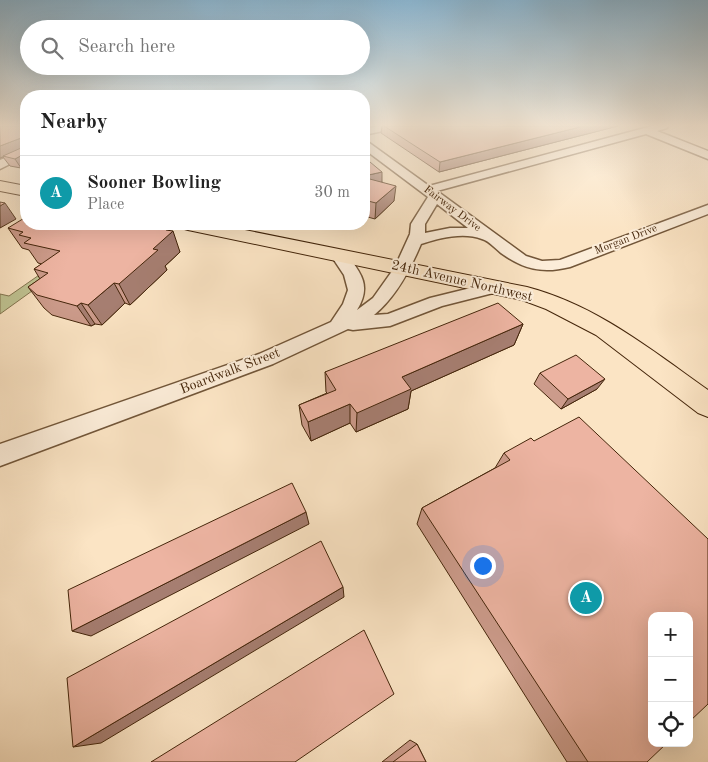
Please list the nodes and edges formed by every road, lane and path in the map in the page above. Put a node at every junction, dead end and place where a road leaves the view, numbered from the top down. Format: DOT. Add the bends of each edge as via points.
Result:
graph roads {
  1 [pos="382,162"];
  2 [pos="538,162"];
  3 [pos="0,186"];
  4 [pos="20,190"];
  5 [pos="431,193"];
  6 [pos="708,209"];
  7 [pos="445,216"];
  8 [pos="218,230"];
  9 [pos="488,235"];
  10 [pos="417,237"];
  11 [pos="338,254"];
  12 [pos="403,268"];
  13 [pos="544,268"];
  14 [pos="495,287"];
  15 [pos="337,326"];
  16 [pos="708,405"];
  17 [pos="0,455"];
  1 -- 5 [label="street, Fairway Drive"];
  2 -- 5 [label="street"];
  3 -- 4 [label="main road"];
  5 -- 7 [label="street, Fairway Drive"];
  5 -- 10 [label="street, Boardwalk Street" via="418,224"];
  6 -- 13 [label="street, Morgan Drive" via="564,264"];
  7 -- 9 [label="street, Fairway Drive"];
  7 -- 10 [label="street"];
  8 -- 11 [label="main road, 24th Avenue Northwest"];
  9 -- 10 [label="street" via="454,231"];
  9 -- 13 [label="street, Fairway Drive" via="529,264"];
  10 -- 12 [label="street, Boardwalk Street"];
  11 -- 12 [label="main road, 24th Avenue Northwest"];
  11 -- 15 [label="street" via="358,289 353,303"];
  12 -- 14 [label="main road, 24th Avenue Northwest"];
  12 -- 15 [label="street, Boardwalk Street" via="379,302"];
  14 -- 15 [label="street" via="436,302 390,320"];
  14 -- 16 [label="main road, 24th Avenue Northwest" via="528,294 605,328"];
  15 -- 17 [label="street, Boardwalk Street" via="266,359"];
}
